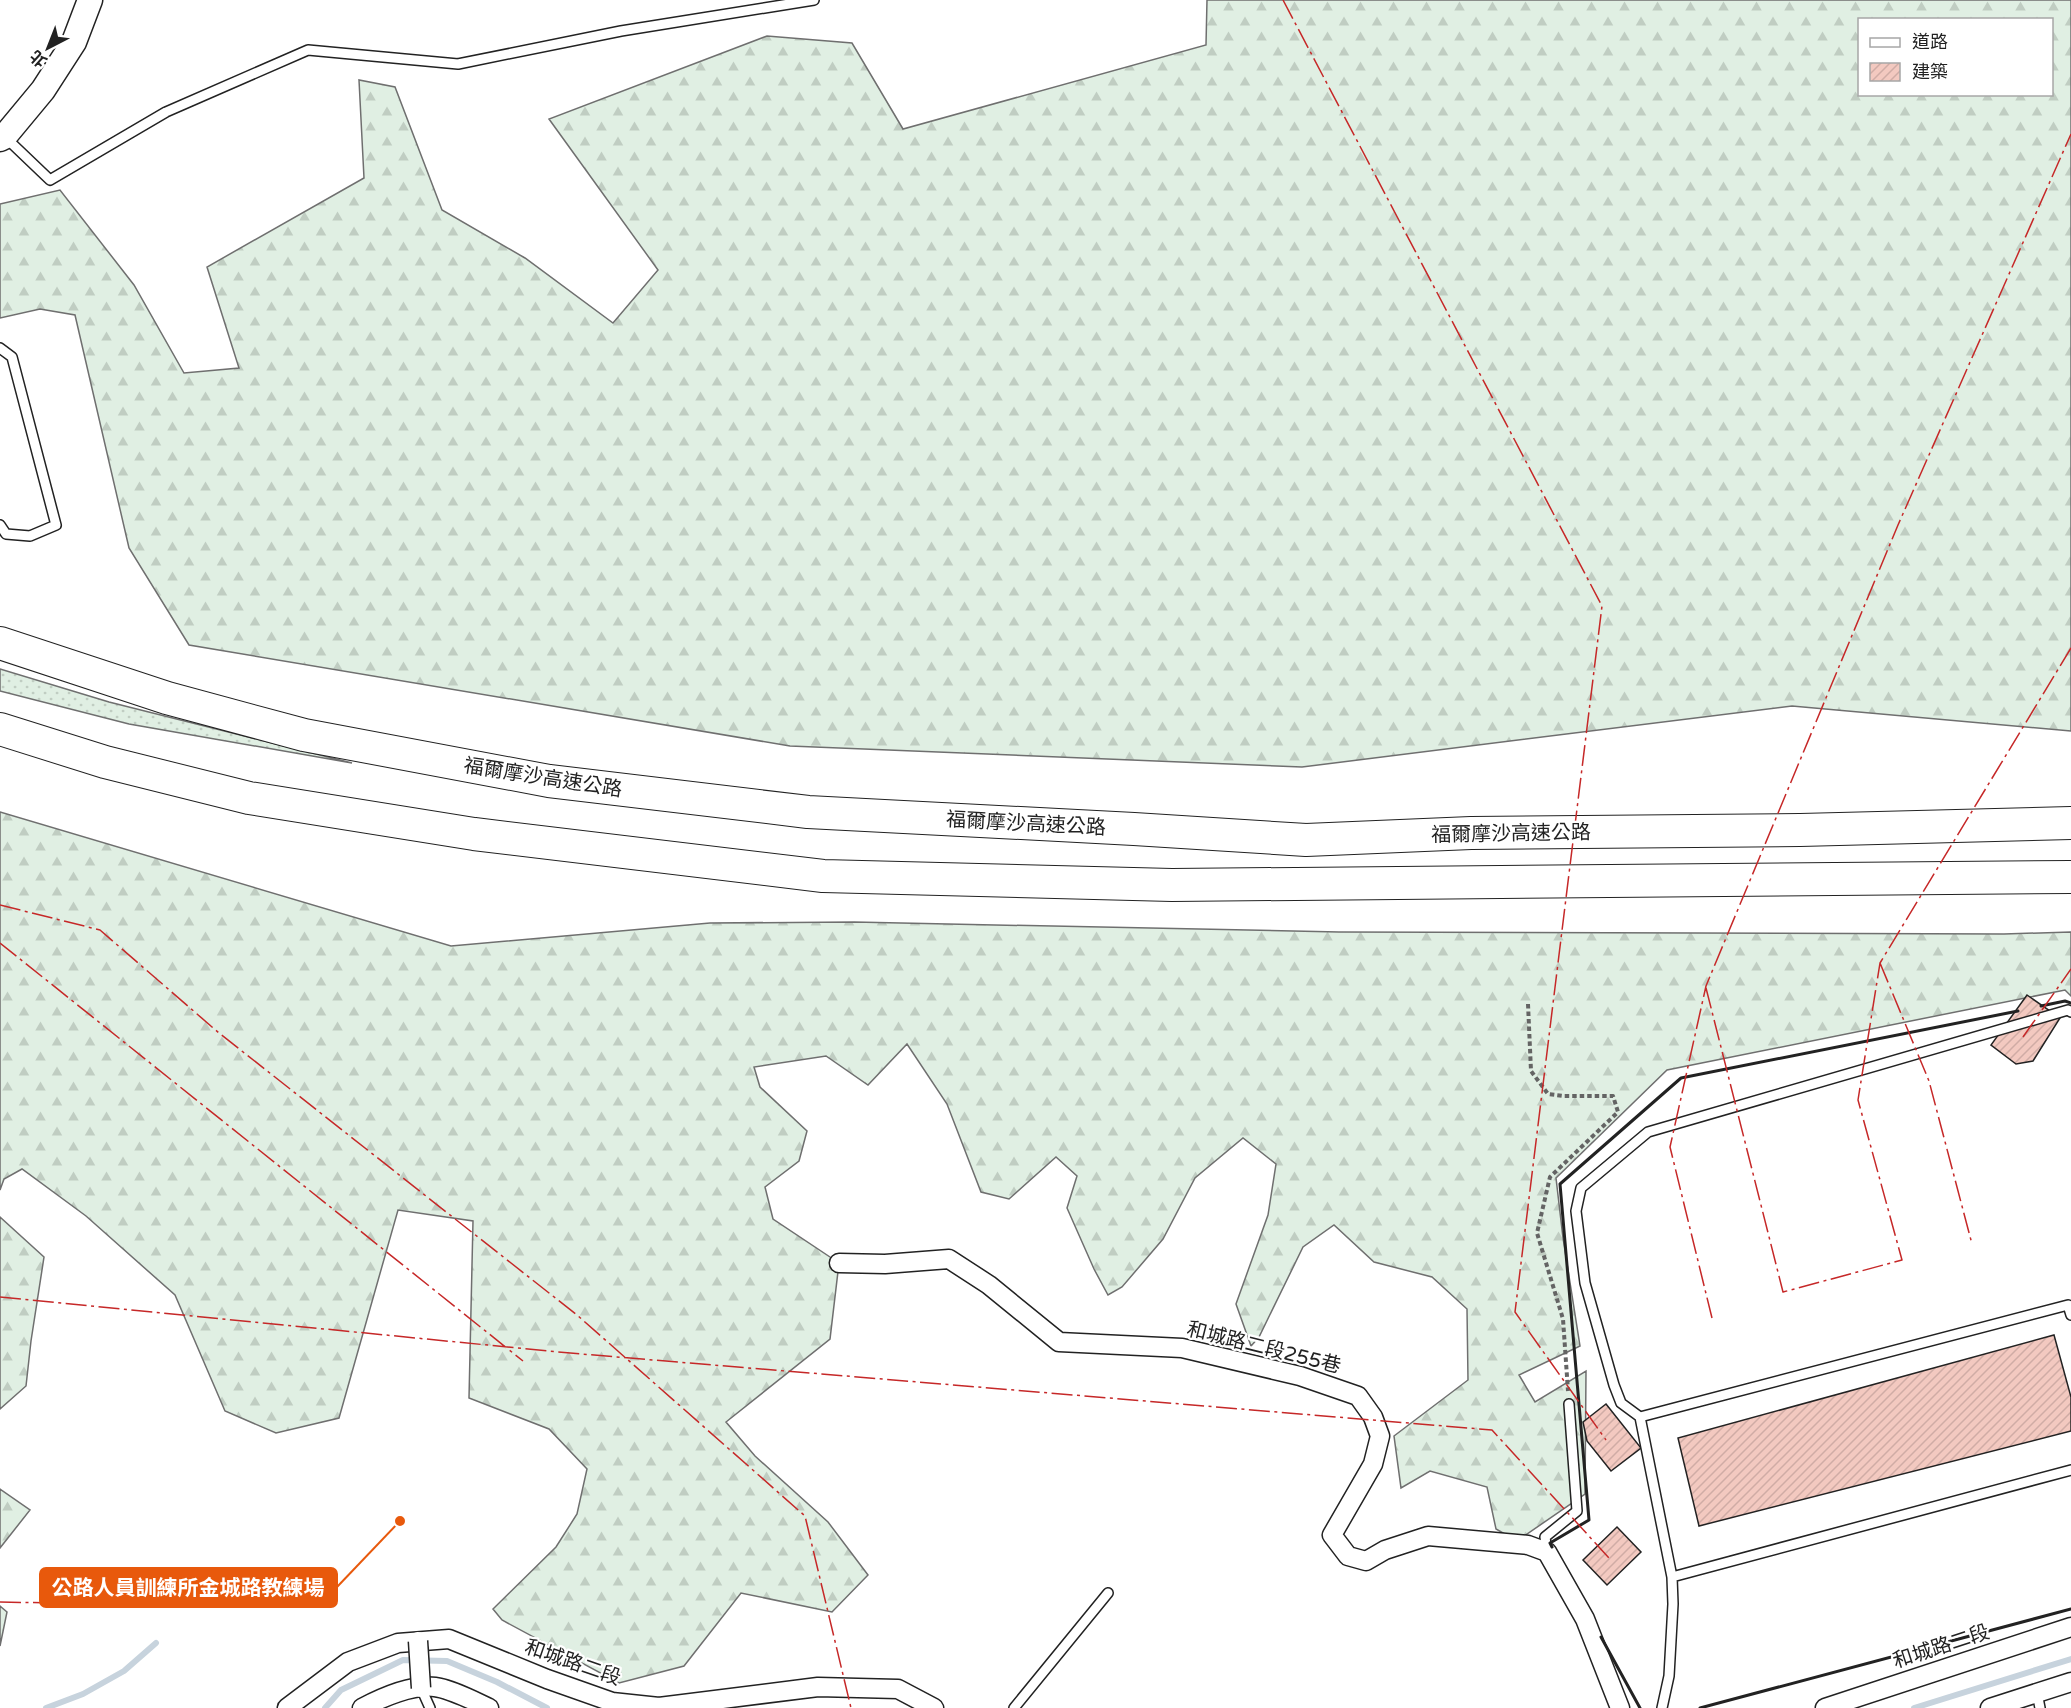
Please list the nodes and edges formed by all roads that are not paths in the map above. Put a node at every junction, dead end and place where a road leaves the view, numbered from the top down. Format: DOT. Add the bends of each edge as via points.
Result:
graph roads {
  1 [pos="90,0"];
  2 [pos="814,0"];
  3 [pos="2,138"];
  4 [pos="0,348"];
  5 [pos="0,525"];
  6 [pos="0,643"];
  7 [pos="0,729"];
  8 [pos="2071,823"];
  9 [pos="2071,877"];
  10 [pos="2071,1012"];
  11 [pos="839,1263"];
  12 [pos="2071,1315"];
  13 [pos="1569,1404"];
  14 [pos="1640,1417"];
  15 [pos="2071,1470"];
  16 [pos="1547,1552"];
  17 [pos="1672,1577"];
  18 [pos="1108,1593"];
  19 [pos="2071,1627"];
  20 [pos="418,1641"];
  21 [pos="2071,1682"];
  22 [pos="421,1688"];
  23 [pos="2038,1700"];
  24 [pos="287,1708"];
  25 [pos="362,1708"];
  26 [pos="430,1708"];
  27 [pos="489,1708"];
  28 [pos="934,1708"];
  29 [pos="1014,1708"];
  30 [pos="1620,1708"];
  31 [pos="1662,1708"];
  32 [pos="1825,1708"];
  33 [pos="1990,1708"];
  1 -- 3 [label="street" via="74,42 43,90"];
  2 -- 3 [label="lane" via="621,31 458,64 308,50 166,112 50,180"];
  4 -- 5 [label="lane" via="12,357 56,525 30,536 6,534"];
  6 -- 8 [label="highway, 福爾摩沙高速公路" via="167,698 304,735 549,781 808,812 1306,840 1471,833"];
  7 -- 9 [label="highway" via="105,762 249,798 474,834 823,876 1172,885"];
  10 -- 14 [label="lane" via="1648,1132 1581,1188 1576,1211 1586,1283 1621,1403"];
  11 -- 16 [label="street, 和城路二段255巷" via="949,1259 989,1285 1059,1342 1182,1348 1300,1376 1358,1396 1373,1417 1380,1436 1373,1464 1332,1535 1348,1556 1366,1561 1385,1550 1428,1536 1528,1545"];
  12 -- 14 [label="lane" via="2068,1305"];
  13 -- 16 [label="lane" via="1577,1511 1545,1538"];
  14 -- 17 [label="lane"];
  15 -- 17 [label="lane"];
  16 -- 30 [label="street" via="1585,1619"];
  17 -- 31 [label="lane" via="1669,1676"];
  18 -- 29 [label="lane"];
  19 -- 32 [label="street, 和城路二段"];
  20 -- 22 [label="street, bridge"];
  20 -- 24 [label="street, 和城路二段" via="398,1643 348,1662"];
  20 -- 28 [label="street, 和城路二段" via="449,1639 612,1702 659,1707 818,1688 898,1689"];
  21 -- 23 [label="street"];
  22 -- 25 [label="street" via="384,1697"];
  22 -- 26 [label="lane"];
  22 -- 27 [label="street" via="436,1687"];
  23 -- 33 [label="street"];
}
